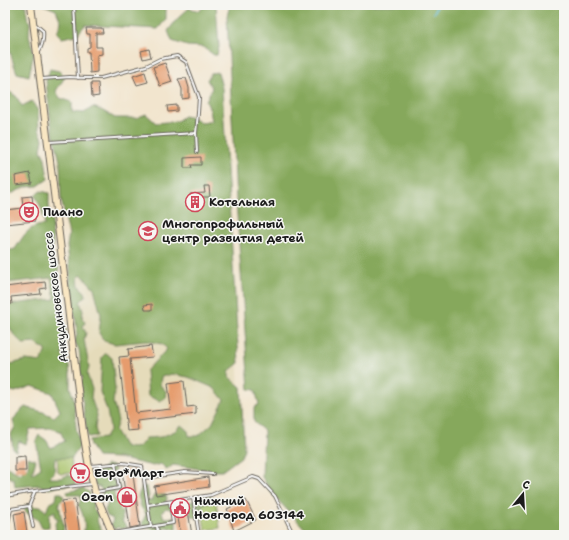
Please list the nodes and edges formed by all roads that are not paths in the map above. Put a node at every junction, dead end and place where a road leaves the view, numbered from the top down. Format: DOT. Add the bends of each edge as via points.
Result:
graph roads {
  1 [pos="31,5"];
  2 [pos="74,5"];
  3 [pos="78,78"];
  4 [pos="41,79"];
  5 [pos="196,133"];
  6 [pos="48,142"];
  7 [pos="197,152"];
  8 [pos="115,463"];
  9 [pos="89,467"];
  10 [pos="213,474"];
  11 [pos="144,478"];
  12 [pos="92,484"];
  13 [pos="35,491"];
  14 [pos="95,492"];
  15 [pos="5,496"];
  16 [pos="193,498"];
  17 [pos="170,502"];
  18 [pos="148,505"];
  19 [pos="29,506"];
  20 [pos="157,526"];
  21 [pos="33,527"];
  22 [pos="151,527"];
  23 [pos="112,534"];
  24 [pos="6,535"];
  25 [pos="158,535"];
  26 [pos="199,535"];
  27 [pos="292,535"];
  1 -- 4 [label="street, Анкудиновское шоссе"];
  2 -- 3 [label="lane"];
  3 -- 4 [label="lane"];
  3 -- 5 [label="lane" via="101,78 177,56 186,62 198,97"];
  4 -- 6 [label="street, Анкудиновское шоссе"];
  5 -- 6 [label="lane"];
  5 -- 7 [label="lane"];
  6 -- 9 [label="street, Анкудиновское шоссе"];
  8 -- 9 [label="lane"];
  8 -- 11 [label="lane" via="142,466"];
  8 -- 14 [label="lane" via="119,488"];
  9 -- 12 [label="street, Анкудиновское шоссе"];
  10 -- 11 [label="lane" via="185,472"];
  11 -- 18 [label="lane"];
  12 -- 13 [label="lane"];
  12 -- 14 [label="street, Анкудиновское шоссе"];
  13 -- 15 [label="lane"];
  13 -- 19 [label="lane"];
  14 -- 23 [label="street, Анкудиновское шоссе"];
  16 -- 17 [label="lane"];
  16 -- 26 [label="lane"];
  16 -- 27 [label="lane" via="211,495 253,478 259,479 275,496 294,534"];
  17 -- 18 [label="lane"];
  17 -- 20 [label="lane" via="173,523"];
  18 -- 22 [label="lane"];
  19 -- 21 [label="lane"];
  19 -- 24 [label="lane" via="11,509"];
  20 -- 22 [label="lane"];
  20 -- 25 [label="lane"];
  22 -- 23 [label="lane"];
}
